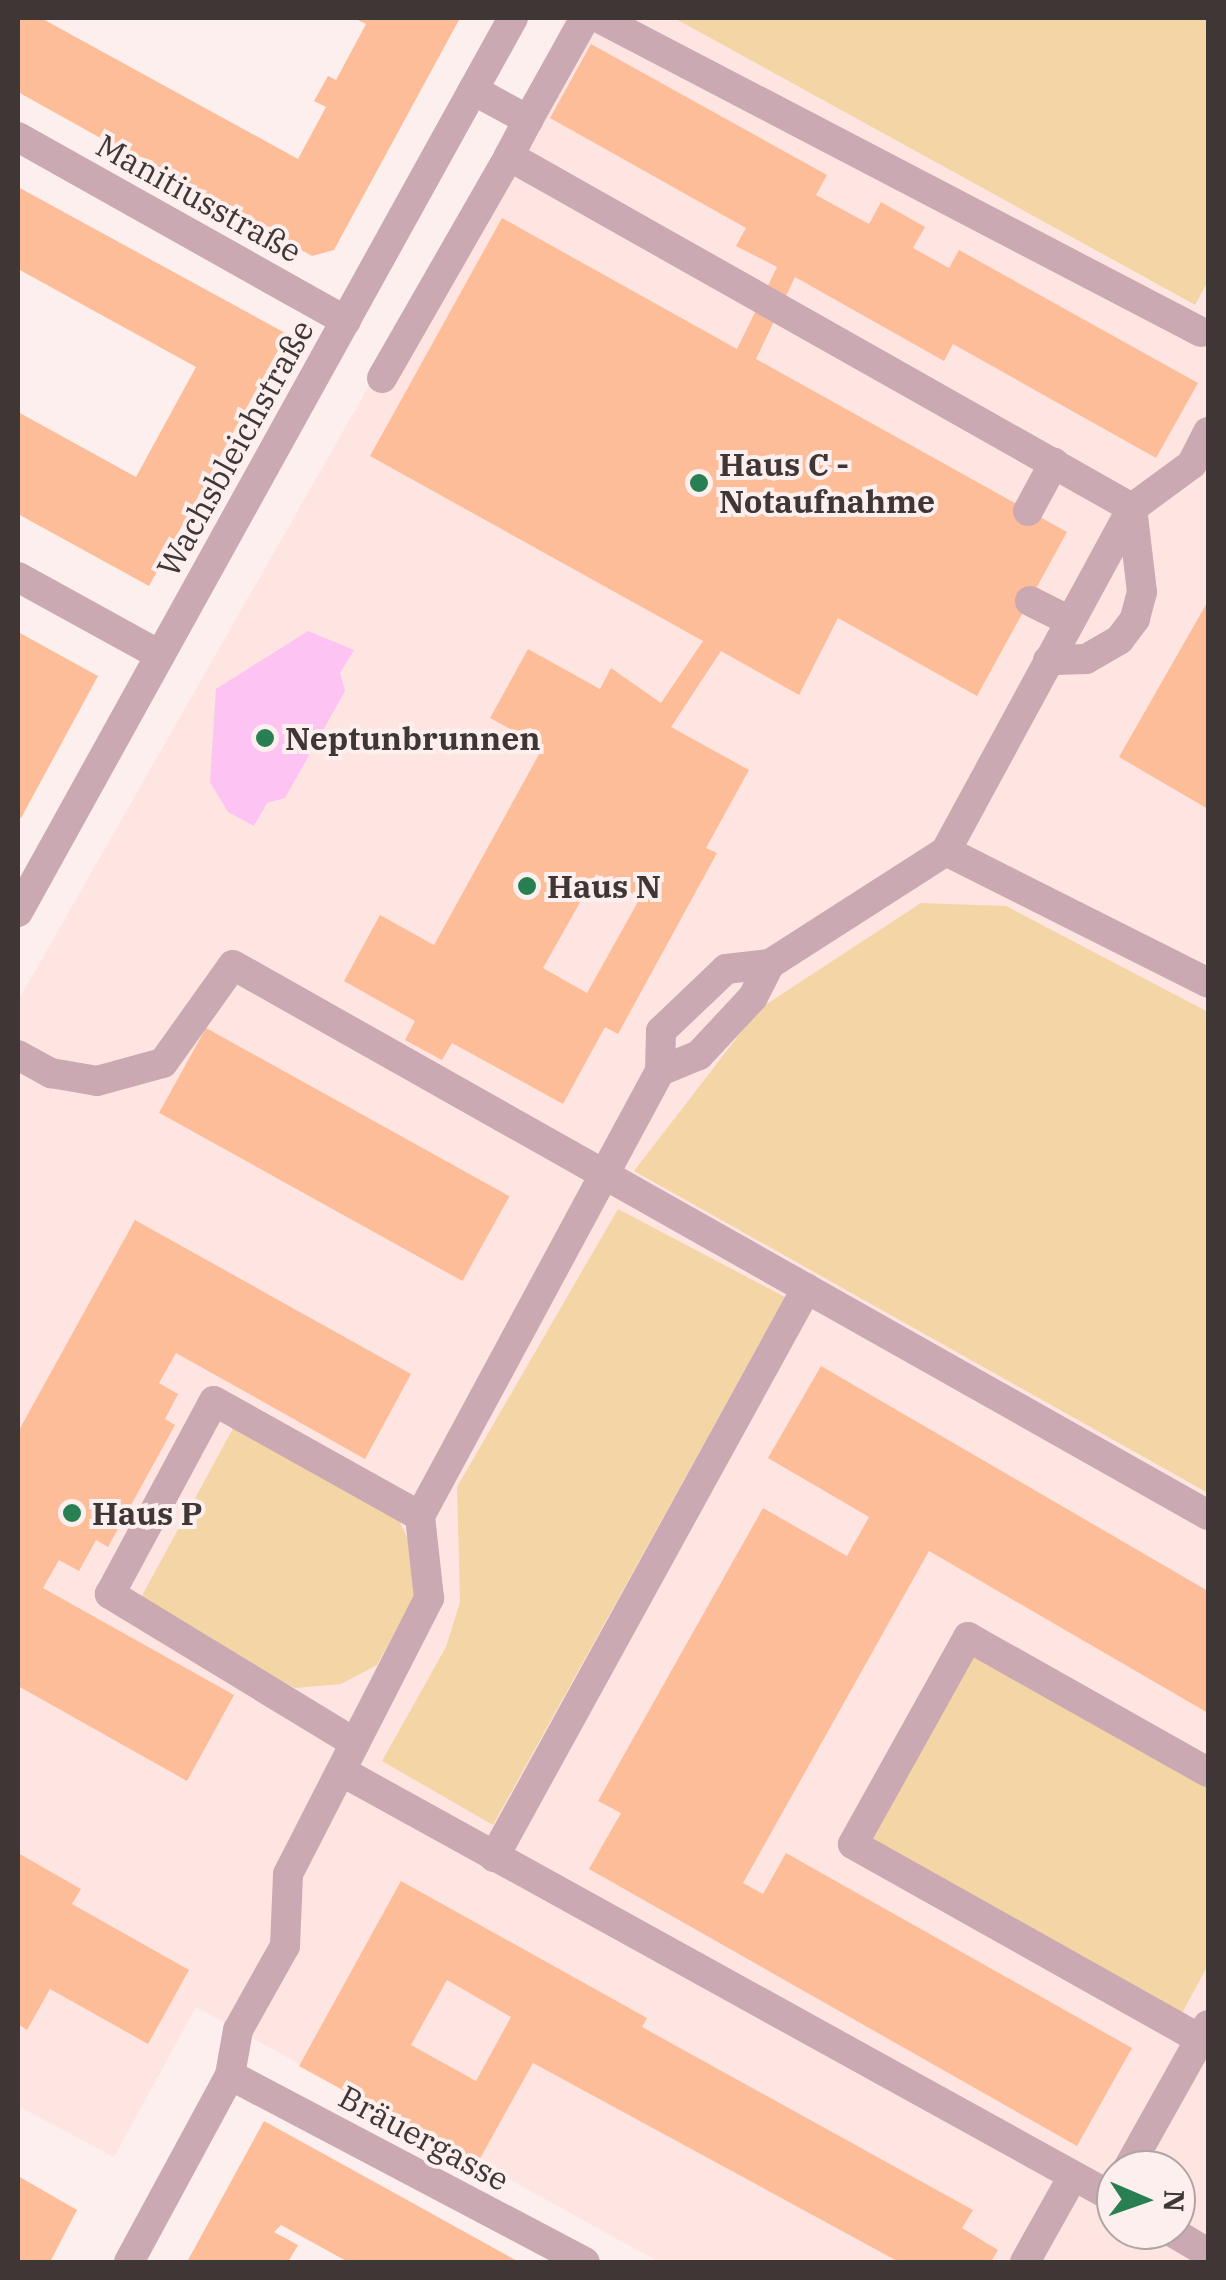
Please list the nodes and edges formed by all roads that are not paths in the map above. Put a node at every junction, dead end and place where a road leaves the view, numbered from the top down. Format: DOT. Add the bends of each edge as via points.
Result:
graph roads {
  1 [pos="513,18"];
  2 [pos="584,18"];
  3 [pos="599,18"];
  4 [pos="473,90"];
  5 [pos="528,120"];
  6 [pos="18,137"];
  7 [pos="509,156"];
  8 [pos="346,321"];
  9 [pos="1206,331"];
  10 [pos="382,378"];
  11 [pos="1208,432"];
  12 [pos="1054,463"];
  13 [pos="1200,469"];
  14 [pos="1132,508"];
  15 [pos="1028,510"];
  16 [pos="18,577"];
  17 [pos="1030,600"];
  18 [pos="1070,621"];
  19 [pos="160,655"];
  20 [pos="1048,660"];
  21 [pos="946,851"];
  22 [pos="18,912"];
  23 [pos="770,964"];
  24 [pos="1208,983"];
  25 [pos="18,1055"];
  26 [pos="660,1071"];
  27 [pos="599,1176"];
  28 [pos="807,1288"];
  29 [pos="420,1516"];
  30 [pos="1208,1516"];
  31 [pos="355,1743"];
  32 [pos="341,1771"];
  33 [pos="1208,1772"];
  34 [pos="494,1856"];
  35 [pos="1204,2032"];
  36 [pos="230,2076"];
  37 [pos="1138,2150"];
  38 [pos="1074,2176"];
  39 [pos="1096,2186"];
  40 [pos="129,2262"];
  41 [pos="585,2262"];
  42 [pos="1025,2262"];
  1 -- 4 [label="street, Wachsbleichstraße"];
  2 -- 5 [label="street"];
  3 -- 9 [label="street"];
  4 -- 5 [label="street"];
  4 -- 8 [label="street, Wachsbleichstraße"];
  5 -- 7 [label="street"];
  6 -- 8 [label="street, Manitiusstraße"];
  7 -- 10 [label="street"];
  7 -- 12 [label="street"];
  8 -- 19 [label="street, Wachsbleichstraße"];
  11 -- 13 [label="street"];
  12 -- 14 [label="street"];
  12 -- 15 [label="street"];
  13 -- 14 [label="street"];
  14 -- 18 [label="street"];
  14 -- 20 [label="street" via="1142,592 1135,618 1119,640 1086,659"];
  16 -- 19 [label="street"];
  17 -- 18 [label="street"];
  18 -- 20 [label="street"];
  19 -- 22 [label="street, Wachsbleichstraße"];
  20 -- 21 [label="street"];
  21 -- 23 [label="street"];
  21 -- 24 [label="street"];
  23 -- 26 [label="street" via="753,997 700,1055"];
  23 -- 26 [label="street" via="726,969 674,1018 661,1031"];
  25 -- 27 [label="street" via="50,1073 97,1081 163,1064 233,964"];
  26 -- 27 [label="street"];
  27 -- 28 [label="street"];
  27 -- 29 [label="street"];
  28 -- 30 [label="street"];
  28 -- 34 [label="street"];
  29 -- 31 [label="street" via="430,1598"];
  29 -- 31 [label="street" via="214,1400 110,1594"];
  31 -- 32 [label="street"];
  32 -- 34 [label="street"];
  32 -- 36 [label="street" via="288,1874 285,1946 238,2030"];
  33 -- 35 [label="street" via="968,1638 852,1844"];
  34 -- 38 [label="street"];
  35 -- 37 [label="street"];
  36 -- 40 [label="street"];
  36 -- 41 [label="street, Bräuergasse"];
  38 -- 39 [label="street"];
  38 -- 42 [label="street"];
}
